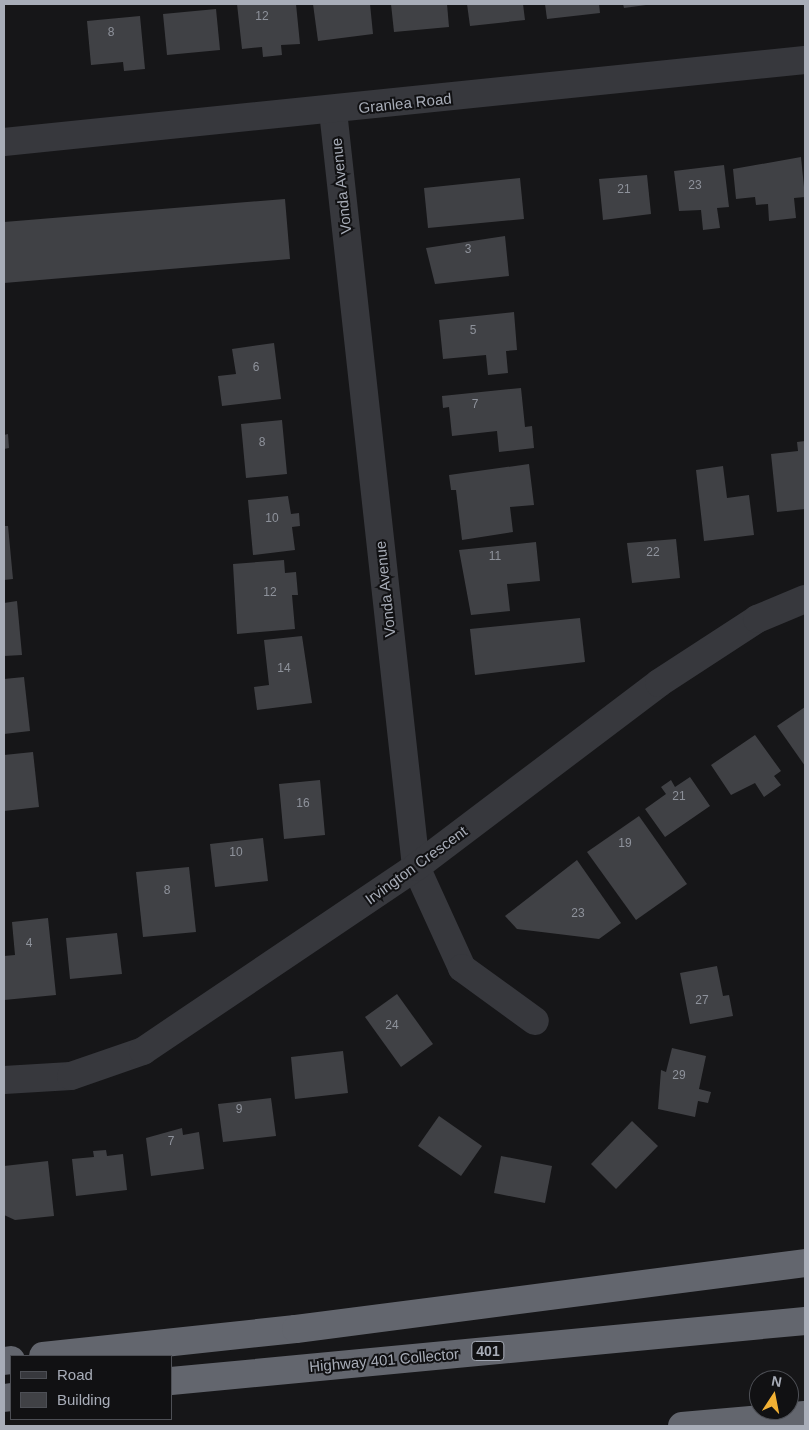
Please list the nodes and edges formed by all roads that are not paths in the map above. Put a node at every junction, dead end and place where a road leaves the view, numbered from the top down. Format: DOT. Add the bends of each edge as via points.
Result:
graph roads {
  1 [pos="805,60"];
  2 [pos="333,111"];
  3 [pos="4,142"];
  4 [pos="805,599"];
  5 [pos="416,867"];
  6 [pos="535,1020"];
  7 [pos="4,1080"];
  8 [pos="805,1263"];
  9 [pos="805,1321"];
  10 [pos="52,1355"];
  11 [pos="172,1380"];
  12 [pos="805,1415"];
  13 [pos="682,1426"];
  1 -- 2 [label="street, Granlea Road"];
  2 -- 3 [label="street, Granlea Road"];
  2 -- 5 [label="street, Vonda Avenue"];
  4 -- 5 [label="street, Irvington Crescent" via="757,618 659,683"];
  5 -- 6 [label="street, Vonda Avenue" via="462,968"];
  5 -- 7 [label="street, Irvington Crescent" via="143,1051 71,1076"];
  8 -- 10 [label="highway" via="296,1329"];
  9 -- 11 [label="highway, Highway 401 Collector / 401"];
  12 -- 13 [label="highway"];
}
